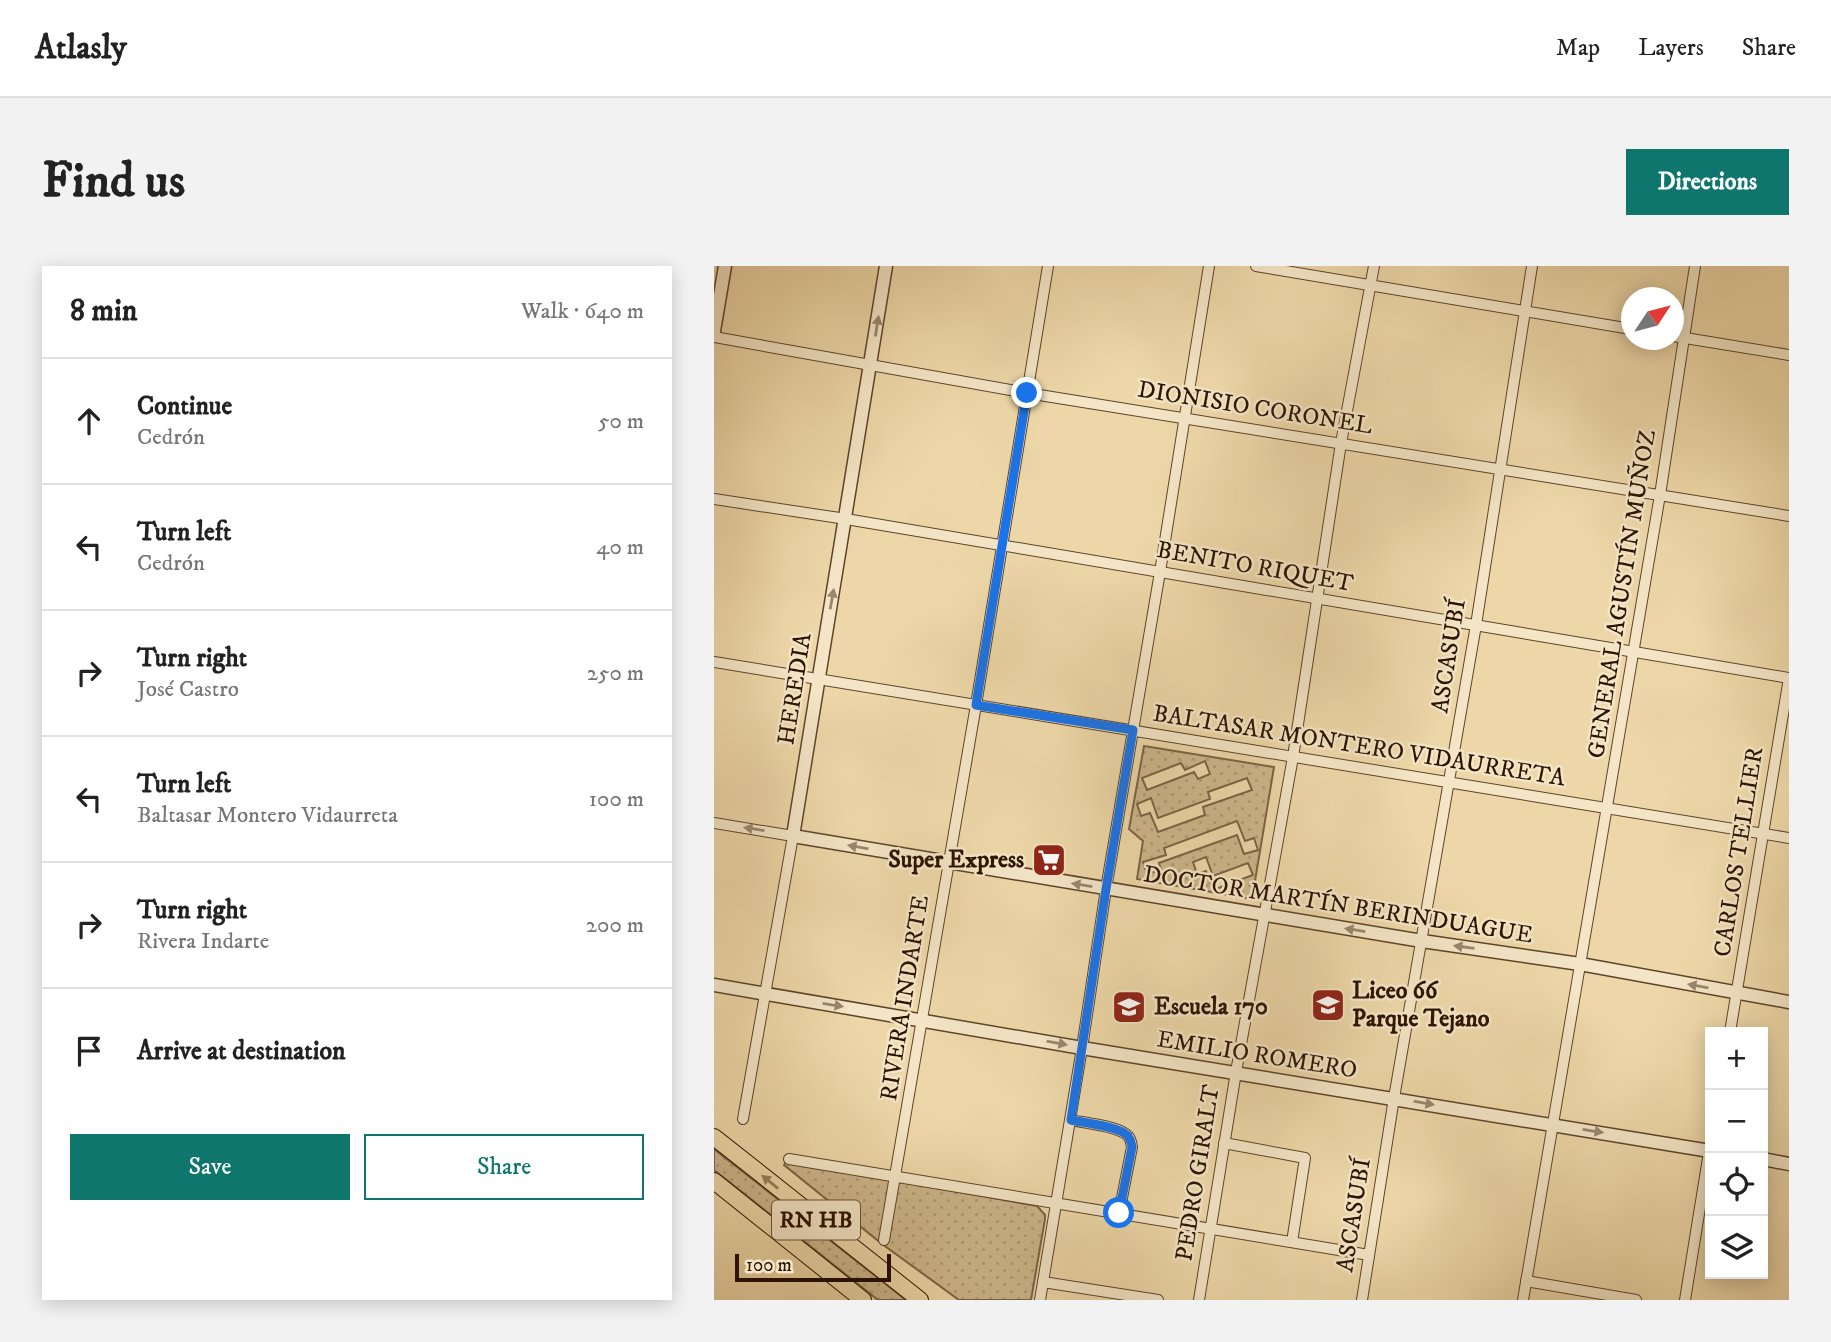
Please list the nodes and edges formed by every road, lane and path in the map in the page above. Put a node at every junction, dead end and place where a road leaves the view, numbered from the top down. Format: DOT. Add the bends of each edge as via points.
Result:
graph roads {
  1 [pos="724,266"];
  2 [pos="886,266"];
  3 [pos="1048,266"];
  4 [pos="1209,266"];
  5 [pos="1256,266"];
  6 [pos="1374,266"];
  7 [pos="1532,266"];
  8 [pos="1695,266"];
  9 [pos="1371,285"];
  10 [pos="1525,311"];
  11 [pos="1621,327"];
  12 [pos="714,331"];
  13 [pos="714,338"];
  14 [pos="1685,338"];
  15 [pos="1789,355"];
  16 [pos="871,364"];
  17 [pos="1027,393"];
  18 [pos="1184,418"];
  19 [pos="1341,443"];
  20 [pos="1500,470"];
  21 [pos="1660,495"];
  22 [pos="714,499"];
  23 [pos="1789,516"];
  24 [pos="846,519"];
  25 [pos="1002,546"];
  26 [pos="1160,572"];
  27 [pos="1318,599"];
  28 [pos="1476,625"];
  29 [pos="1633,652"];
  30 [pos="714,662"];
  31 [pos="1789,678"];
  32 [pos="818,679"];
  33 [pos="976,705"];
  34 [pos="1133,730"];
  35 [pos="1293,757"];
  36 [pos="1449,782"];
  37 [pos="1607,808"];
  38 [pos="714,823"];
  39 [pos="1763,834"];
  40 [pos="793,836"];
  41 [pos="1789,838"];
  42 [pos="949,863"];
  43 [pos="1106,889"];
  44 [pos="1265,915"];
  45 [pos="1422,941"];
  46 [pos="1580,964"];
  47 [pos="714,985"];
  48 [pos="1737,993"];
  49 [pos="766,994"];
  50 [pos="1789,1002"];
  51 [pos="923,1019"];
  52 [pos="1731,1027"];
  53 [pos="1082,1048"];
  54 [pos="1236,1072"];
  55 [pos="1394,1098"];
  56 [pos="743,1119"];
  57 [pos="1071,1120"];
  58 [pos="1552,1124"];
  59 [pos="714,1138"];
  60 [pos="1224,1143"];
  61 [pos="1705,1150"];
  62 [pos="1710,1153"];
  63 [pos="789,1158"];
  64 [pos="1768,1160"];
  65 [pos="1789,1164"];
  66 [pos="897,1176"];
  67 [pos="714,1181"];
  68 [pos="1056,1203"];
  69 [pos="1119,1213"];
  70 [pos="1211,1228"];
  71 [pos="884,1240"];
  72 [pos="1293,1242"];
  73 [pos="1368,1255"];
  74 [pos="1526,1281"];
  75 [pos="1043,1283"];
  76 [pos="863,1300"];
  77 [pos="920,1300"];
  78 [pos="1040,1300"];
  79 [pos="1158,1300"];
  80 [pos="1199,1300"];
  81 [pos="1362,1300"];
  82 [pos="1523,1300"];
  83 [pos="1636,1300"];
  84 [pos="1685,1300"];
  1 -- 12 [label="street"];
  16 -- 2 [label="street, HEREDIA, one-way"];
  3 -- 17 [label="street, RIVERA INDARTE"];
  4 -- 18 [label="street"];
  5 -- 9 [label="street"];
  6 -- 9 [label="street, PEDRO GIRALT"];
  7 -- 10 [label="street, ASCASUBÍ"];
  8 -- 14 [label="street, GENERAL AGUSTÍN MUÑOZ"];
  9 -- 10 [label="street"];
  9 -- 19 [label="street, PEDRO GIRALT"];
  10 -- 11 [label="street"];
  10 -- 20 [label="street, ASCASUBÍ"];
  13 -- 16 [label="street, DIONISIO CORONEL"];
  14 -- 15 [label="street"];
  14 -- 21 [label="street, GENERAL AGUSTÍN MUÑOZ"];
  16 -- 17 [label="street, DIONISIO CORONEL"];
  16 -- 24 [label="street, HEREDIA"];
  17 -- 18 [label="street, DIONISIO CORONEL"];
  17 -- 25 [label="street, RIVERA INDARTE"];
  18 -- 19 [label="street, DIONISIO CORONEL"];
  18 -- 26 [label="street"];
  19 -- 20 [label="street, DIONISIO CORONEL"];
  19 -- 27 [label="street, PEDRO GIRALT"];
  20 -- 21 [label="street, DIONISIO CORONEL"];
  20 -- 28 [label="street, ASCASUBÍ"];
  21 -- 23 [label="street, DIONISIO CORONEL"];
  21 -- 29 [label="street, GENERAL AGUSTÍN MUÑOZ"];
  22 -- 24 [label="street, BENITO RIQUET"];
  24 -- 25 [label="street, BENITO RIQUET"];
  32 -- 24 [label="street, HEREDIA, one-way"];
  25 -- 26 [label="street, BENITO RIQUET"];
  25 -- 33 [label="street, RIVERA INDARTE"];
  26 -- 27 [label="street, BENITO RIQUET"];
  26 -- 34 [label="street"];
  27 -- 28 [label="street, BENITO RIQUET"];
  27 -- 35 [label="street, PEDRO GIRALT"];
  28 -- 29 [label="street, BENITO RIQUET"];
  28 -- 36 [label="street, ASCASUBÍ"];
  29 -- 31 [label="street, BENITO RIQUET"];
  29 -- 37 [label="street, GENERAL AGUSTÍN MUÑOZ"];
  30 -- 32 [label="street, BALTASAR MONTERO VIDAURRETA"];
  31 -- 39 [label="street, CARLOS TELLIER"];
  32 -- 33 [label="street, BALTASAR MONTERO VIDAURRETA"];
  32 -- 40 [label="street, HEREDIA"];
  33 -- 34 [label="street, BALTASAR MONTERO VIDAURRETA"];
  33 -- 42 [label="street, RIVERA INDARTE"];
  34 -- 35 [label="street, BALTASAR MONTERO VIDAURRETA"];
  34 -- 43 [label="street"];
  35 -- 36 [label="street, BALTASAR MONTERO VIDAURRETA"];
  35 -- 44 [label="street, PEDRO GIRALT"];
  36 -- 37 [label="street, BALTASAR MONTERO VIDAURRETA"];
  36 -- 45 [label="street, ASCASUBÍ"];
  37 -- 39 [label="street, BALTASAR MONTERO VIDAURRETA"];
  37 -- 46 [label="street, GENERAL AGUSTÍN MUÑOZ"];
  40 -- 38 [label="street, DOCTOR MARTÍN BERINDUAGUE, one-way"];
  39 -- 41 [label="street, BALTASAR MONTERO VIDAURRETA"];
  39 -- 48 [label="street, CARLOS TELLIER"];
  42 -- 40 [label="street, DOCTOR MARTÍN BERINDUAGUE, one-way"];
  40 -- 49 [label="street, HEREDIA"];
  43 -- 42 [label="street, DOCTOR MARTÍN BERINDUAGUE, one-way"];
  42 -- 51 [label="street, RIVERA INDARTE"];
  43 -- 44 [label="street, DOCTOR MARTÍN BERINDUAGUE"];
  43 -- 53 [label="street"];
  45 -- 44 [label="street, DOCTOR MARTÍN BERINDUAGUE, one-way"];
  44 -- 54 [label="street, PEDRO GIRALT"];
  46 -- 45 [label="street, DOCTOR MARTÍN BERINDUAGUE, one-way"];
  45 -- 55 [label="street, ASCASUBÍ"];
  48 -- 46 [label="street, DOCTOR MARTÍN BERINDUAGUE, one-way"];
  46 -- 58 [label="street, GENERAL AGUSTÍN MUÑOZ"];
  47 -- 49 [label="street, EMILIO ROMERO"];
  48 -- 50 [label="street, DOCTOR MARTÍN BERINDUAGUE"];
  48 -- 52 [label="street, CARLOS TELLIER"];
  49 -- 51 [label="street, EMILIO ROMERO, one-way"];
  49 -- 56 [label="street, HEREDIA"];
  51 -- 53 [label="street, EMILIO ROMERO, one-way"];
  51 -- 66 [label="street, RIVERA INDARTE"];
  53 -- 54 [label="street, EMILIO ROMERO"];
  53 -- 57 [label="street"];
  54 -- 55 [label="street, EMILIO ROMERO"];
  54 -- 60 [label="street, PEDRO GIRALT"];
  55 -- 58 [label="street, EMILIO ROMERO, one-way"];
  55 -- 73 [label="street, ASCASUBÍ"];
  57 -- 68 [label="street"];
  57 -- 69 [label="street" via="1117,1129 1130,1138"];
  58 -- 61 [label="street, EMILIO ROMERO, one-way"];
  58 -- 74 [label="street, GENERAL AGUSTÍN MUÑOZ"];
  77 -- 59 [label="highway, RN HB, one-way"];
  60 -- 70 [label="street, PEDRO GIRALT"];
  60 -- 72 [label="street" via="1305,1158"];
  62 -- 84 [label="street"];
  63 -- 66 [label="street"];
  64 -- 65 [label="street"];
  66 -- 68 [label="street"];
  66 -- 71 [label="street, RIVERA INDARTE"];
  67 -- 76 [label="highway, RN HB"];
  68 -- 69 [label="street"];
  68 -- 75 [label="street"];
  69 -- 70 [label="street"];
  70 -- 72 [label="street"];
  70 -- 80 [label="street, PEDRO GIRALT"];
  72 -- 73 [label="street"];
  73 -- 81 [label="street, ASCASUBÍ"];
  74 -- 82 [label="street, GENERAL AGUSTÍN MUÑOZ"];
  74 -- 83 [label="street"];
  75 -- 78 [label="street"];
  75 -- 79 [label="street"];
}
